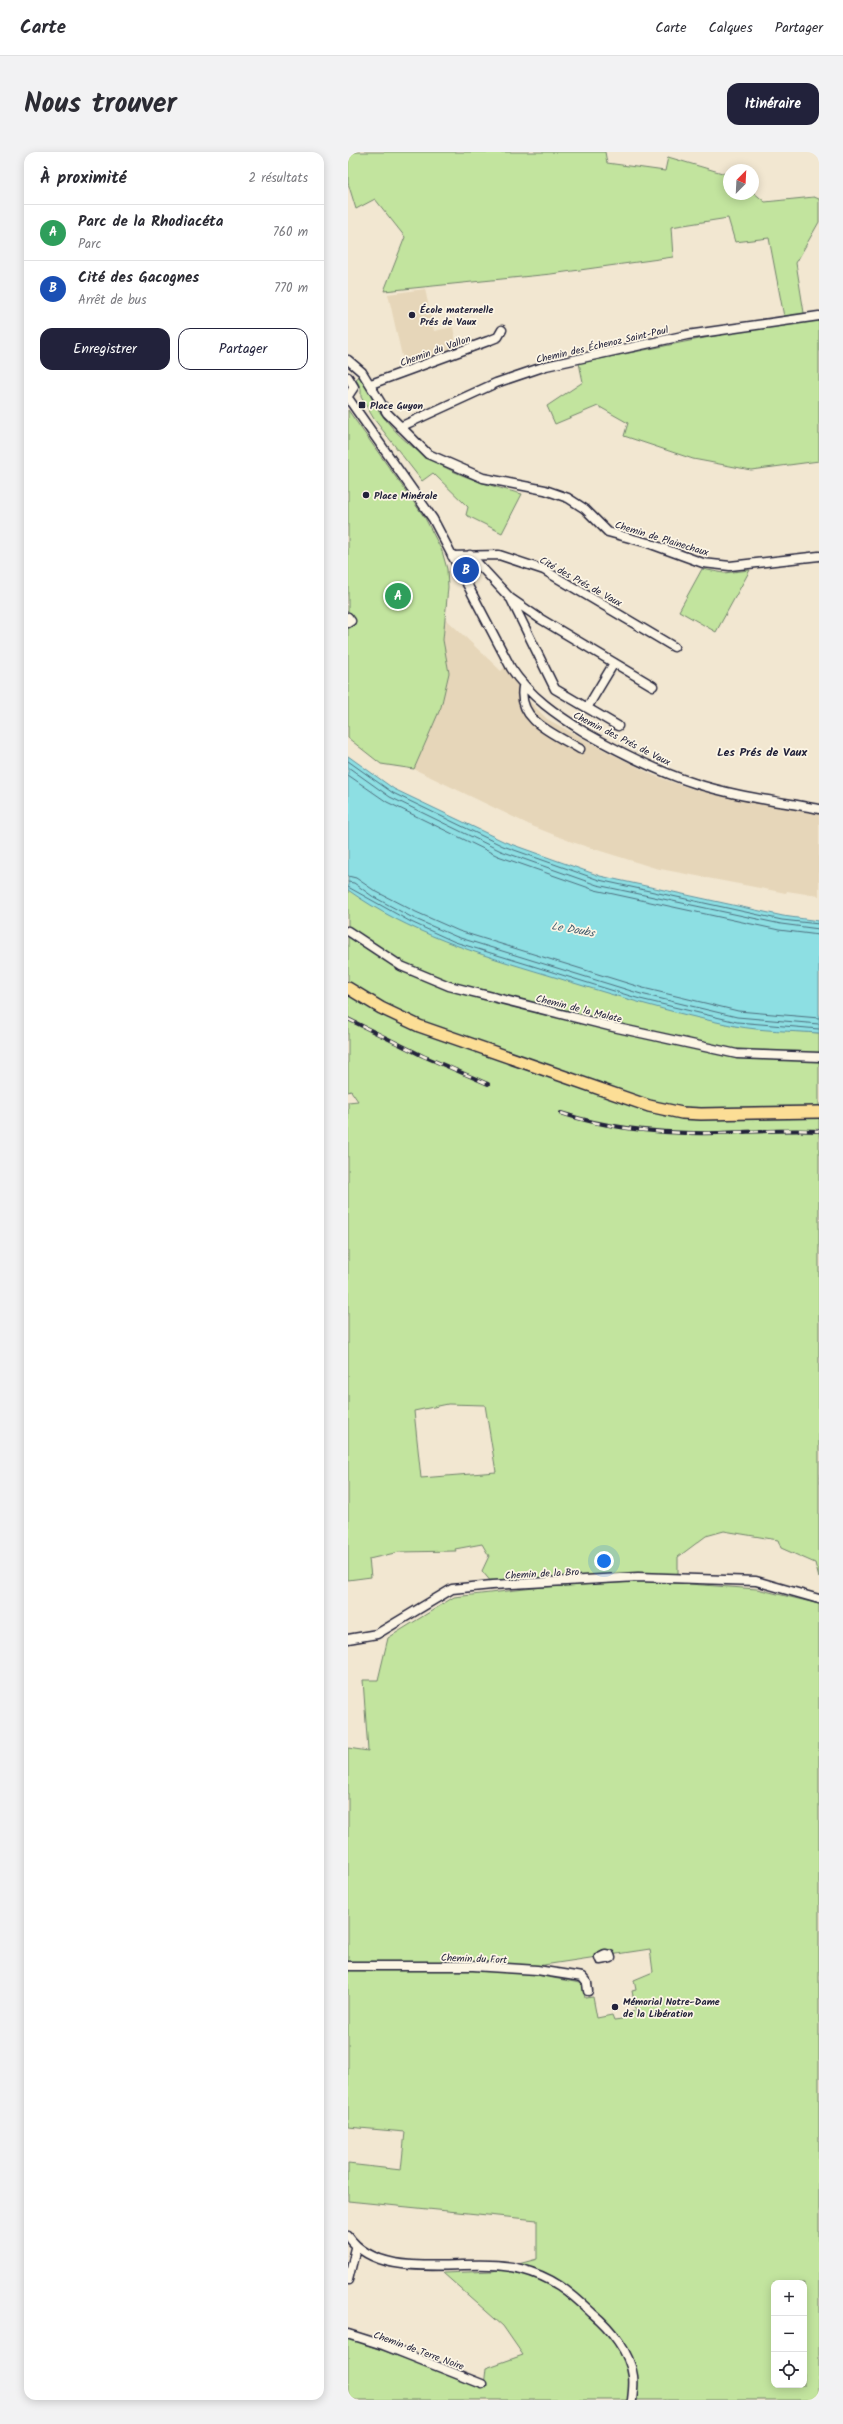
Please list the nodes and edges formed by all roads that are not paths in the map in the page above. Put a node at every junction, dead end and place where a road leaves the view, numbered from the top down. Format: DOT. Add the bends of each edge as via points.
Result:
graph roads {
  1 [pos="819,316"];
  2 [pos="502,330"];
  3 [pos="348,360"];
  4 [pos="348,377"];
  5 [pos="371,384"];
  6 [pos="348,397"];
  7 [pos="400,427"];
  8 [pos="470,555"];
  9 [pos="452,556"];
  10 [pos="819,556"];
  11 [pos="510,598"];
  12 [pos="348,617"];
  13 [pos="348,623"];
  14 [pos="674,646"];
  15 [pos="614,663"];
  16 [pos="653,686"];
  17 [pos="523,687"];
  18 [pos="587,708"];
  19 [pos="618,726"];
  20 [pos="580,749"];
  21 [pos="819,809"];
  22 [pos="348,930"];
  23 [pos="348,988"];
  24 [pos="819,1057"];
  25 [pos="819,1112"];
  26 [pos="819,1599"];
  27 [pos="348,1639"];
  28 [pos="348,1966"];
  29 [pos="588,1991"];
  30 [pos="348,2236"];
  31 [pos="356,2248"];
  32 [pos="348,2280"];
  33 [pos="348,2334"];
  34 [pos="482,2384"];
  35 [pos="632,2400"];
  1 -- 7 [label="street, Chemin des Échenoz Saint-Paul" via="687,336 546,366 496,383"];
  2 -- 5 [label="street, Chemin du Vallon" via="498,337"];
  3 -- 5 [label="street, Chemin de Plainechaux" via="358,367"];
  4 -- 6 [label="street" via="354,387"];
  5 -- 7 [label="street, Chemin de Plainechaux" via="387,413"];
  6 -- 9 [label="street, Chemin des Prés de Vaux" via="433,519"];
  7 -- 10 [label="street, Chemin de Plainechaux" via="428,454 444,462 483,478 545,490 568,498 585,509 608,532 703,563 730,566"];
  8 -- 9 [label="street, Cité des Prés de Vaux"];
  8 -- 11 [label="street"];
  8 -- 14 [label="street, Cité des Prés de Vaux" via="499,555 544,570"];
  9 -- 17 [label="street, Chemin des Prés de Vaux"];
  11 -- 15 [label="street"];
  11 -- 18 [label="street" via="555,689"];
  12 -- 13 [label="street" via="351,621"];
  15 -- 16 [label="street"];
  15 -- 18 [label="street"];
  17 -- 20 [label="street" via="524,708 534,721"];
  17 -- 21 [label="street, Chemin des Prés de Vaux" via="560,717 601,741 662,771 727,792"];
  18 -- 19 [label="street"];
  22 -- 24 [label="street, Chemin de la Malate" via="401,966 449,986 613,1027 737,1054"];
  23 -- 25 [label="main road" via="381,1008 419,1026 656,1108 701,1114"];
  26 -- 27 [label="street, Chemin de la Bro" via="756,1581 638,1577 514,1583 452,1589 377,1634"];
  28 -- 29 [label="street, Chemin du Fort" via="473,1966 508,1969 582,1977 587,1983"];
  30 -- 31 [label="street"];
  31 -- 32 [label="street"];
  31 -- 35 [label="street" via="377,2260 422,2265 490,2264 521,2269 565,2288 598,2317 619,2343 633,2375"];
  33 -- 34 [label="street, Chemin de Terre Noire"];
}
